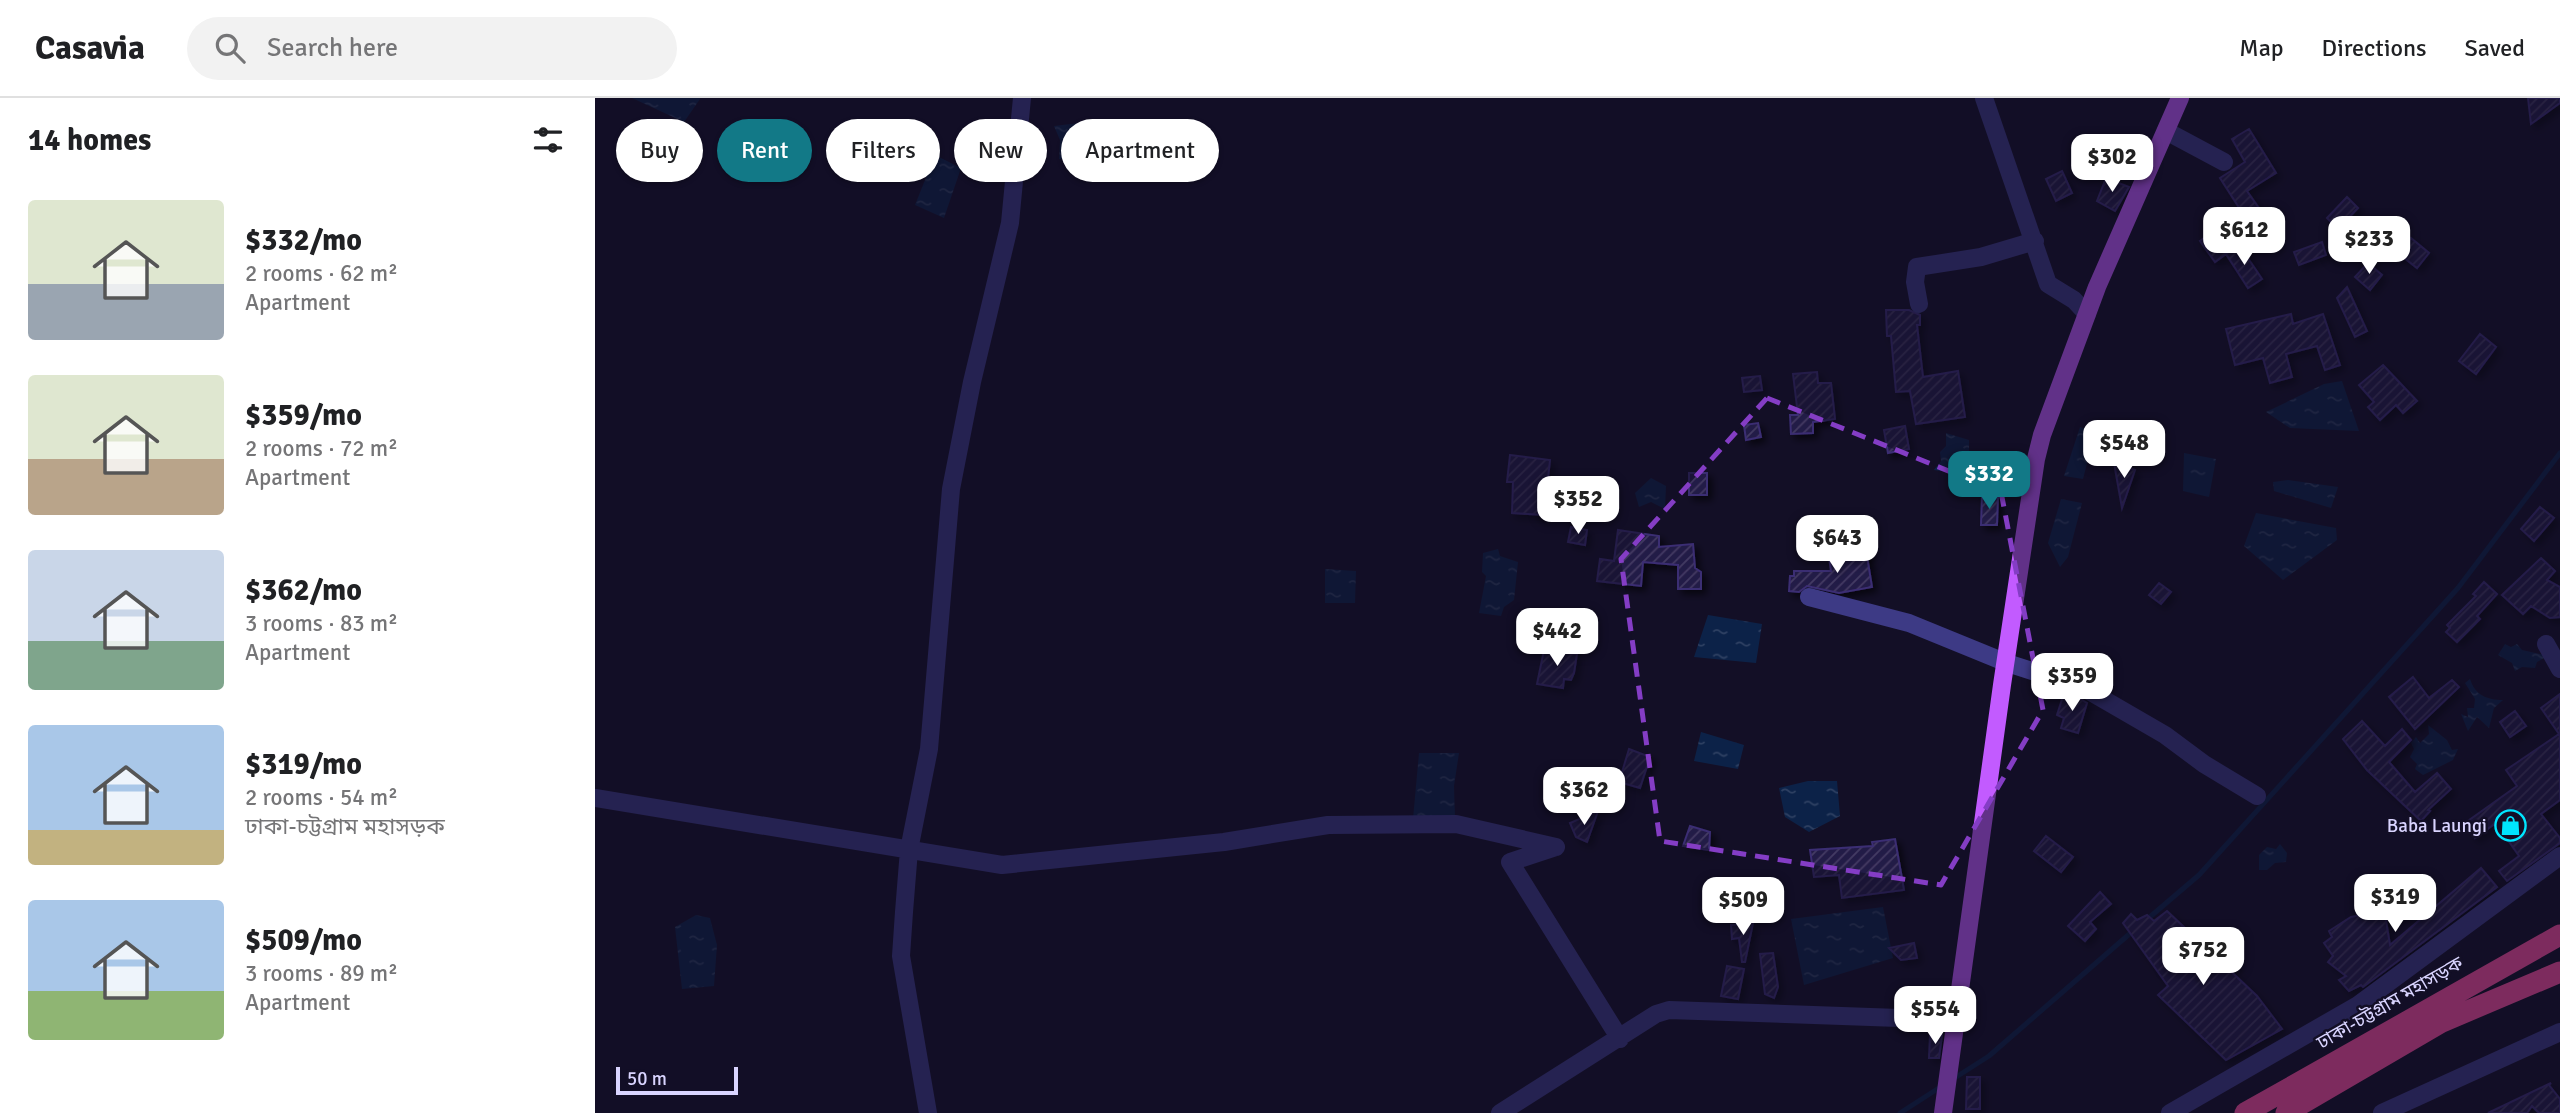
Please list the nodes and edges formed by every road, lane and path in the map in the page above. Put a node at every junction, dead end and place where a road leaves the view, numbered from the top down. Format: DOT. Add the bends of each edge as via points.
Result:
graph roads {
  1 [pos="1023,98"];
  2 [pos="1984,98"];
  3 [pos="2180,98"];
  4 [pos="2166,131"];
  5 [pos="2224,162"];
  6 [pos="2035,241"];
  7 [pos="1919,304"];
  8 [pos="2087,314"];
  9 [pos="1809,597"];
  10 [pos="2546,644"];
  11 [pos="2007,663"];
  12 [pos="2560,669"];
  13 [pos="2257,796"];
  14 [pos="595,798"];
  15 [pos="909,850"];
  16 [pos="2560,856"];
  17 [pos="2560,935"];
  18 [pos="2560,972"];
  19 [pos="1956,1020"];
  20 [pos="2560,1032"];
  21 [pos="1620,1039"];
  22 [pos="929,1113"];
  23 [pos="1500,1113"];
  24 [pos="1943,1113"];
  25 [pos="2170,1113"];
  26 [pos="2245,1113"];
  27 [pos="2286,1113"];
  28 [pos="2382,1113"];
  1 -- 15 [label="street" via="1010,223 951,489 929,749"];
  2 -- 6 [label="street"];
  3 -- 4 [label="main road"];
  4 -- 5 [label="street"];
  4 -- 8 [label="main road"];
  6 -- 7 [label="street" via="1981,257 1917,267"];
  6 -- 8 [label="street" via="2047,284"];
  8 -- 11 [label="main road" via="2036,459"];
  9 -- 11 [label="street" via="1909,623"];
  10 -- 12 [label="street"];
  11 -- 13 [label="street" via="2058,673 2099,694"];
  11 -- 19 [label="main road"];
  14 -- 15 [label="street"];
  15 -- 21 [label="street" via="1002,865 1224,842 1328,825 1455,824 1556,847 1510,862"];
  15 -- 22 [label="street" via="901,956"];
  16 -- 25 [label="street" via="2358,1005"];
  17 -- 26 [label="highway, ঢাকা-চট্টগ্রাম মহাসড়ক"];
  18 -- 27 [label="highway" via="2442,1022"];
  19 -- 21 [label="street" via="1669,1010"];
  19 -- 24 [label="main road"];
  20 -- 28 [label="street"];
  21 -- 23 [label="street"];
}
